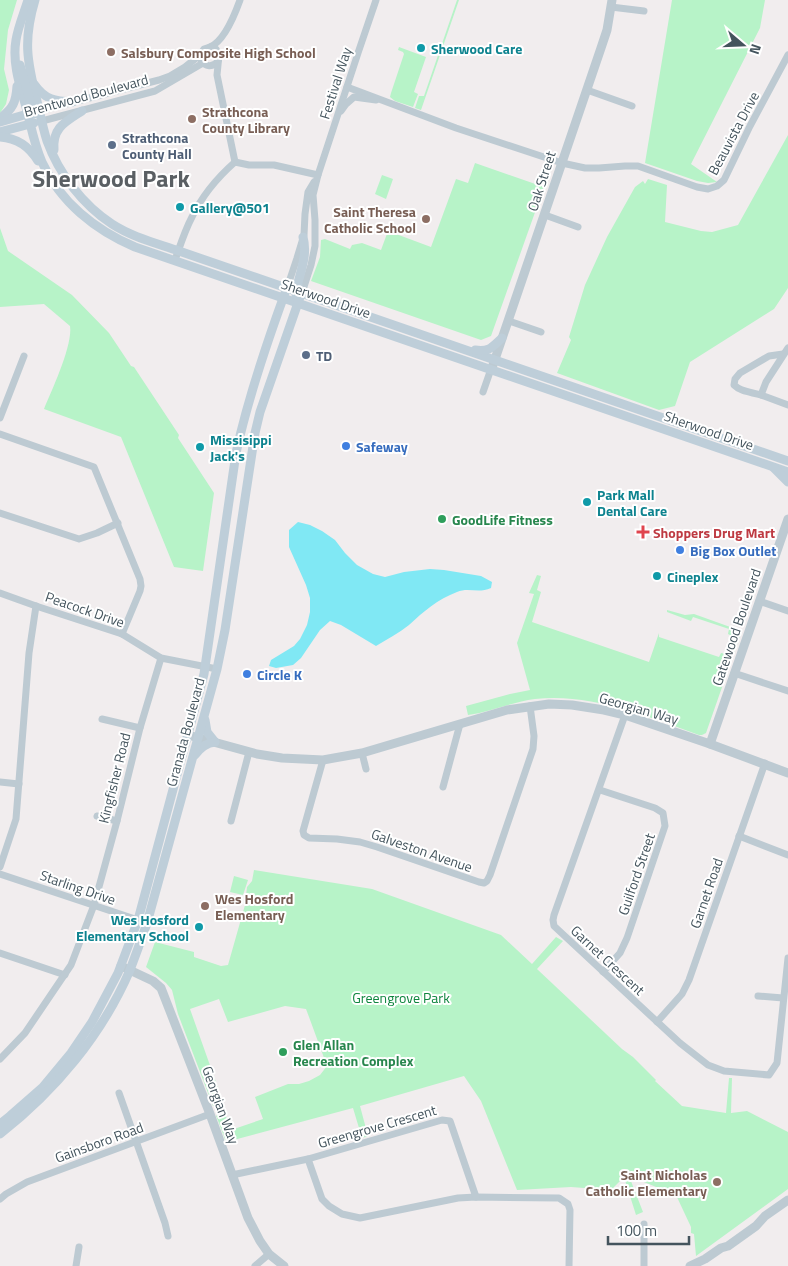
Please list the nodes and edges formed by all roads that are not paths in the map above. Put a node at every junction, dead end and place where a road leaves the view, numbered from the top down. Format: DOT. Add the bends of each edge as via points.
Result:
graph roads {
  1 [pos="28,0"];
  2 [pos="35,0"];
  3 [pos="240,0"];
  4 [pos="376,0"];
  5 [pos="611,4"];
  6 [pos="644,11"];
  7 [pos="210,47"];
  8 [pos="15,51"];
  9 [pos="200,55"];
  10 [pos="788,55"];
  11 [pos="218,61"];
  12 [pos="206,65"];
  13 [pos="217,75"];
  14 [pos="18,78"];
  15 [pos="32,80"];
  16 [pos="347,87"];
  17 [pos="587,90"];
  18 [pos="73,102"];
  19 [pos="384,102"];
  20 [pos="632,106"];
  21 [pos="82,111"];
  22 [pos="33,113"];
  23 [pos="0,120"];
  24 [pos="335,120"];
  25 [pos="42,121"];
  26 [pos="30,125"];
  27 [pos="0,132"];
  28 [pos="0,137"];
  29 [pos="54,158"];
  30 [pos="235,162"];
  31 [pos="562,164"];
  32 [pos="48,174"];
  33 [pos="318,175"];
  34 [pos="544,215"];
  35 [pos="578,227"];
  36 [pos="304,237"];
  37 [pos="179,251"];
  38 [pos="176,260"];
  39 [pos="295,290"];
  40 [pos="283,298"];
  41 [pos="298,302"];
  42 [pos="509,321"];
  43 [pos="541,332"];
  44 [pos="502,338"];
  45 [pos="468,351"];
  46 [pos="786,351"];
  47 [pos="24,356"];
  48 [pos="495,360"];
  49 [pos="491,369"];
  50 [pos="483,392"];
  51 [pos="760,394"];
  52 [pos="788,405"];
  53 [pos="0,418"];
  54 [pos="0,434"];
  55 [pos="788,460"];
  56 [pos="772,466"];
  57 [pos="788,472"];
  58 [pos="788,482"];
  59 [pos="0,513"];
  60 [pos="788,518"];
  61 [pos="118,524"];
  62 [pos="786,532"];
  63 [pos="0,593"];
  64 [pos="759,601"];
  65 [pos="36,606"];
  66 [pos="788,611"];
  67 [pos="122,634"];
  68 [pos="162,658"];
  69 [pos="205,667"];
  70 [pos="217,669"];
  71 [pos="734,673"];
  72 [pos="788,691"];
  73 [pos="530,706"];
  74 [pos="204,713"];
  75 [pos="625,715"];
  76 [pos="102,719"];
  77 [pos="460,724"];
  78 [pos="140,728"];
  79 [pos="188,735"];
  80 [pos="198,737"];
  81 [pos="215,742"];
  82 [pos="710,744"];
  83 [pos="249,752"];
  84 [pos="362,752"];
  85 [pos="192,760"];
  86 [pos="322,760"];
  87 [pos="765,763"];
  88 [pos="366,769"];
  89 [pos="788,773"];
  90 [pos="0,782"];
  91 [pos="19,784"];
  92 [pos="443,787"];
  93 [pos="600,790"];
  94 [pos="97,816"];
  95 [pos="117,821"];
  96 [pos="231,821"];
  97 [pos="739,836"];
  98 [pos="788,855"];
  99 [pos="0,868"];
  100 [pos="0,874"];
  101 [pos="94,905"];
  102 [pos="143,921"];
  103 [pos="0,953"];
  104 [pos="788,958"];
  105 [pos="121,966"];
  106 [pos="130,970"];
  107 [pos="603,972"];
  108 [pos="65,975"];
  109 [pos="787,976"];
  110 [pos="758,996"];
  111 [pos="783,998"];
  112 [pos="657,1022"];
  113 [pos="0,1059"];
  114 [pos="119,1093"];
  115 [pos="210,1114"];
  116 [pos="0,1124"];
  117 [pos="0,1134"];
  118 [pos="136,1141"];
  119 [pos="308,1158"];
  120 [pos="232,1175"];
  121 [pos="476,1197"];
  122 [pos="0,1199"];
  123 [pos="788,1200"];
  124 [pos="644,1224"];
  125 [pos="168,1236"];
  126 [pos="79,1247"];
  127 [pos="269,1254"];
  128 [pos="76,1266"];
  129 [pos="255,1266"];
  130 [pos="284,1266"];
  131 [pos="569,1266"];
  132 [pos="644,1266"];
  133 [pos="690,1266"];
  1 -- 8 [label="main road, Sherwood Drive"];
  2 -- 15 [label="main road, Sherwood Drive" via="28,38"];
  3 -- 7 [label="street" via="220,38"];
  4 -- 16 [label="street, Festival Way"];
  5 -- 6 [label="street"];
  5 -- 17 [label="street, Oak Street" via="605,36"];
  7 -- 9 [label="street"];
  7 -- 11 [label="street" via="218,52"];
  8 -- 14 [label="main road, Sherwood Drive"];
  8 -- 22 [label="main road"];
  9 -- 12 [label="street"];
  9 -- 18 [label="street, Brentwood Boulevard" via="170,76"];
  10 -- 31 [label="street, Beauvista Drive" via="724,180 717,186 702,188 638,166 585,168"];
  11 -- 12 [label="street" via="214,65"];
  11 -- 13 [label="street"];
  12 -- 13 [label="street"];
  12 -- 21 [label="street, Brentwood Boulevard" via="155,91"];
  13 -- 30 [label="street"];
  14 -- 22 [label="main road, Sherwood Drive"];
  14 -- 23 [label="main road" via="13,105"];
  15 -- 18 [label="main road" via="46,97"];
  15 -- 22 [label="main road, Sherwood Drive"];
  16 -- 19 [label="street"];
  16 -- 24 [label="street, Festival Way"];
  17 -- 20 [label="street"];
  17 -- 31 [label="street, Oak Street"];
  18 -- 22 [label="street, Brentwood Boulevard"];
  19 -- 24 [label="street" via="354,97"];
  19 -- 31 [label="street"];
  21 -- 25 [label="street, Brentwood Boulevard"];
  21 -- 29 [label="main road" via="55,134"];
  22 -- 23 [label="main road, Brentwood Boulevard"];
  22 -- 25 [label="main road, Sherwood Drive"];
  22 -- 26 [label="main road, Sherwood Drive"];
  24 -- 33 [label="street, Festival Way"];
  25 -- 26 [label="main road, Brentwood Boulevard"];
  25 -- 29 [label="main road, Sherwood Drive"];
  26 -- 27 [label="main road, Brentwood Boulevard"];
  26 -- 32 [label="main road, Sherwood Drive"];
  28 -- 32 [label="main road" via="17,141 29,149"];
  29 -- 37 [label="main road, Sherwood Drive" via="69,182 99,214 124,231"];
  30 -- 33 [label="street" via="274,165"];
  30 -- 37 [label="street" via="207,192 192,216"];
  31 -- 34 [label="street, Oak Street"];
  32 -- 38 [label="main road, Sherwood Drive" via="75,208 103,231 135,247"];
  33 -- 36 [label="street, Festival Way" via="308,192"];
  33 -- 39 [label="street, Festival Way" via="314,195 315,246 311,265"];
  34 -- 35 [label="street"];
  34 -- 42 [label="street, Oak Street"];
  36 -- 39 [label="main road" via="305,254"];
  37 -- 38 [label="street"];
  37 -- 39 [label="main road, Sherwood Drive"];
  38 -- 40 [label="main road, Sherwood Drive"];
  39 -- 40 [label="main road, Granada Boulevard"];
  39 -- 41 [label="main road, Granada Boulevard"];
  39 -- 45 [label="main road, Sherwood Drive"];
  40 -- 41 [label="main road, Sherwood Drive"];
  40 -- 69 [label="main road, Granada Boulevard" via="246,408 236,453"];
  41 -- 49 [label="main road, Sherwood Drive"];
  41 -- 70 [label="main road, Granada Boulevard" via="255,433"];
  42 -- 43 [label="street"];
  42 -- 44 [label="street, Oak Street"];
  44 -- 45 [label="main road" via="488,350"];
  44 -- 48 [label="street, Oak Street"];
  45 -- 48 [label="main road, Sherwood Drive"];
  46 -- 51 [label="street"];
  46 -- 51 [label="street" via="769,356 740,373 736,379 734,385 737,388"];
  47 -- 53 [label="street"];
  48 -- 49 [label="street, Oak Street"];
  48 -- 55 [label="main road, Sherwood Drive"];
  49 -- 50 [label="street"];
  49 -- 56 [label="main road, Sherwood Drive"];
  51 -- 52 [label="street"];
  54 -- 61 [label="street" via="94,467"];
  56 -- 57 [label="main road, Sherwood Drive"];
  56 -- 58 [label="main road"];
  59 -- 61 [label="street" via="79,539"];
  60 -- 62 [label="street, Gatewood Boulevard"];
  61 -- 67 [label="street" via="141,586"];
  62 -- 64 [label="street, Gatewood Boulevard"];
  63 -- 65 [label="street, Peacock Drive"];
  64 -- 66 [label="street"];
  64 -- 71 [label="street, Gatewood Boulevard"];
  65 -- 67 [label="street, Peacock Drive"];
  65 -- 91 [label="street"];
  67 -- 68 [label="street, Peacock Drive"];
  68 -- 69 [label="street, Peacock Drive"];
  68 -- 78 [label="street, Kingfisher Road"];
  69 -- 70 [label="street, Peacock Drive"];
  69 -- 79 [label="main road, Granada Boulevard"];
  70 -- 74 [label="main road, Granada Boulevard"];
  71 -- 72 [label="street"];
  71 -- 82 [label="street, Gatewood Boulevard"];
  73 -- 75 [label="street, Georgian Way" via="572,705"];
  73 -- 77 [label="street, Georgian Way"];
  73 -- 86 [label="street, Galveston Avenue" via="533,749 490,875 484,883 360,842 304,835"];
  74 -- 80 [label="main road, Granada Boulevard"];
  74 -- 81 [label="main road" via="206,730"];
  75 -- 82 [label="street, Georgian Way"];
  75 -- 93 [label="street, Garnet Crescent"];
  76 -- 78 [label="street"];
  77 -- 84 [label="street, Georgian Way"];
  77 -- 92 [label="street"];
  78 -- 95 [label="street, Kingfisher Road"];
  79 -- 80 [label="street, Georgian Way"];
  79 -- 102 [label="main road, Granada Boulevard"];
  80 -- 81 [label="street, Georgian Way"];
  80 -- 85 [label="main road, Granada Boulevard"];
  81 -- 83 [label="street, Georgian Way"];
  81 -- 85 [label="main road" via="201,748"];
  82 -- 87 [label="street, Georgian Way"];
  83 -- 86 [label="street, Georgian Way"];
  83 -- 96 [label="street"];
  84 -- 86 [label="street, Georgian Way"];
  84 -- 88 [label="street"];
  85 -- 102 [label="main road, Granada Boulevard"];
  87 -- 89 [label="street, Georgian Way"];
  87 -- 97 [label="street, Garnet Road"];
  90 -- 91 [label="street"];
  91 -- 99 [label="street" via="16,820"];
  93 -- 107 [label="street, Garnet Crescent" via="553,920 562,935"];
  93 -- 107 [label="street, Guilford Street" via="655,808 663,814 665,826 627,938"];
  94 -- 95 [label="street"];
  95 -- 101 [label="street, Kingfisher Road"];
  97 -- 98 [label="street"];
  97 -- 112 [label="street, Garnet Road" via="689,980 682,994"];
  100 -- 101 [label="street, Starling Drive"];
  101 -- 102 [label="street, Starling Drive"];
  101 -- 108 [label="street, Kingfisher Road"];
  102 -- 105 [label="main road, Granada Boulevard"];
  102 -- 106 [label="main road, Granada Boulevard"];
  103 -- 108 [label="street"];
  104 -- 109 [label="street, Garnet Crescent"];
  105 -- 106 [label="street, Georgian Way"];
  105 -- 116 [label="main road, Granada Boulevard" via="92,1022 71,1053 42,1088"];
  106 -- 115 [label="street, Georgian Way" via="160,988"];
  106 -- 117 [label="main road, Granada Boulevard" via="95,1034 75,1061 49,1091"];
  107 -- 112 [label="street, Garnet Crescent"];
  108 -- 113 [label="street, Kingfisher Road" via="25,1033"];
  109 -- 111 [label="street, Garnet Crescent"];
  110 -- 111 [label="street"];
  111 -- 112 [label="street, Garnet Crescent" via="777,1063 769,1075 724,1071 708,1065"];
  114 -- 118 [label="street"];
  115 -- 118 [label="street, Gainsboro Road"];
  115 -- 120 [label="street, Georgian Way"];
  118 -- 122 [label="street, Gainsboro Road" via="26,1182"];
  118 -- 125 [label="street"];
  119 -- 120 [label="street, Greengrove Crescent"];
  119 -- 121 [label="street" via="322,1199 328,1206 350,1217 360,1218"];
  119 -- 121 [label="street, Greengrove Crescent" via="442,1120 450,1121"];
  120 -- 127 [label="street, Georgian Way" via="251,1225"];
  121 -- 131 [label="street" via="564,1200 570,1210"];
  123 -- 133 [label="street" via="728,1246"];
  124 -- 132 [label="street"];
  126 -- 128 [label="street"];
  127 -- 129 [label="street"];
  127 -- 130 [label="street, Georgian Way"];
}
